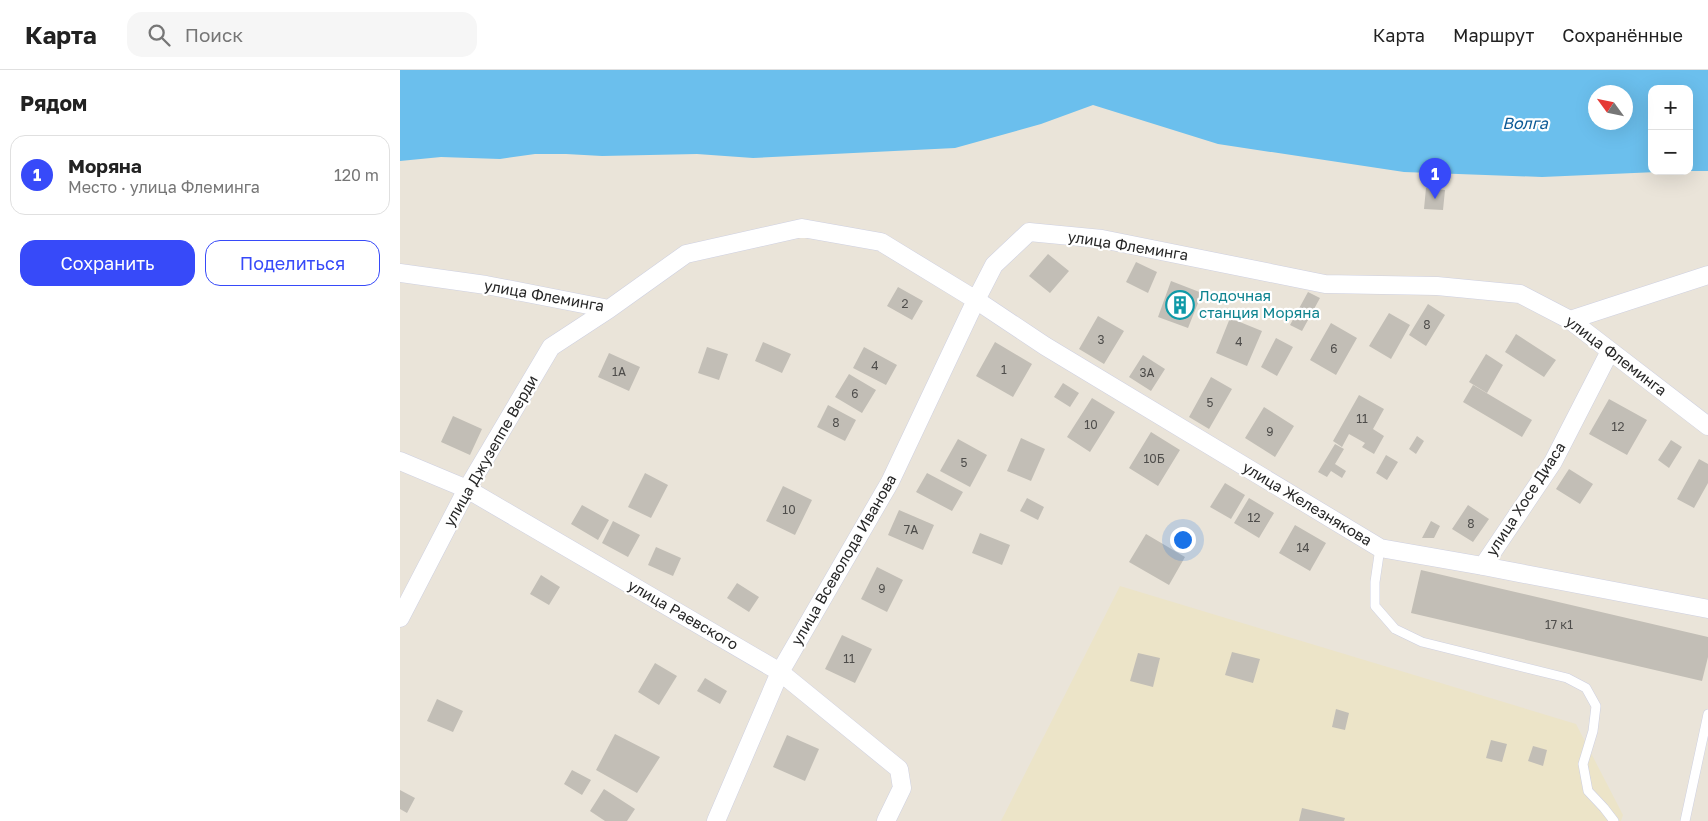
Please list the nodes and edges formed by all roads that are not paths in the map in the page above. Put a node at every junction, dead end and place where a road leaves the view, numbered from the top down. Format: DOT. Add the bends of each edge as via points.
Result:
graph roads {
  1 [pos="400,273"];
  2 [pos="1708,276"];
  3 [pos="976,300"];
  4 [pos="609,309"];
  5 [pos="1570,320"];
  6 [pos="1610,351"];
  7 [pos="1708,426"];
  8 [pos="400,460"];
  9 [pos="467,489"];
  10 [pos="1380,548"];
  11 [pos="1483,566"];
  12 [pos="1708,609"];
  13 [pos="400,618"];
  14 [pos="780,672"];
  15 [pos="1708,714"];
  16 [pos="716,821"];
  17 [pos="886,821"];
  18 [pos="1614,821"];
  19 [pos="1685,821"];
  1 -- 4 [label="street, улица Флеминга" via="486,285"];
  2 -- 5 [label="street"];
  3 -- 4 [label="street, улица Флеминга" via="880,242 802,228 686,254"];
  3 -- 5 [label="street, улица Флеминга" via="994,265 1028,232 1102,239 1325,284 1437,286 1520,294"];
  3 -- 10 [label="street, улица Железнякова" via="1045,346"];
  3 -- 14 [label="street, улица Всеволода Иванова" via="890,482"];
  4 -- 9 [label="street, улица Джузеппе Верди" via="551,347"];
  5 -- 6 [label="street, улица Флеминга"];
  6 -- 7 [label="street, улица Флеминга"];
  6 -- 11 [label="street, улица Хосе Диаса" via="1553,462"];
  8 -- 9 [label="street, улица Раевского"];
  9 -- 13 [label="street, улица Джузеппе Верди"];
  9 -- 14 [label="street, улица Раевского"];
  10 -- 11 [label="street, улица Железнякова"];
  10 -- 18 [label="lane" via="1375,606 1394,629 1422,642 1567,678 1586,688 1596,706 1593,731 1583,764 1588,792"];
  11 -- 12 [label="street, улица Железнякова"];
  14 -- 16 [label="street, улица Всеволода Иванова"];
  14 -- 17 [label="street, улица Раевского" via="899,769 902,788"];
  15 -- 19 [label="lane"];
}
